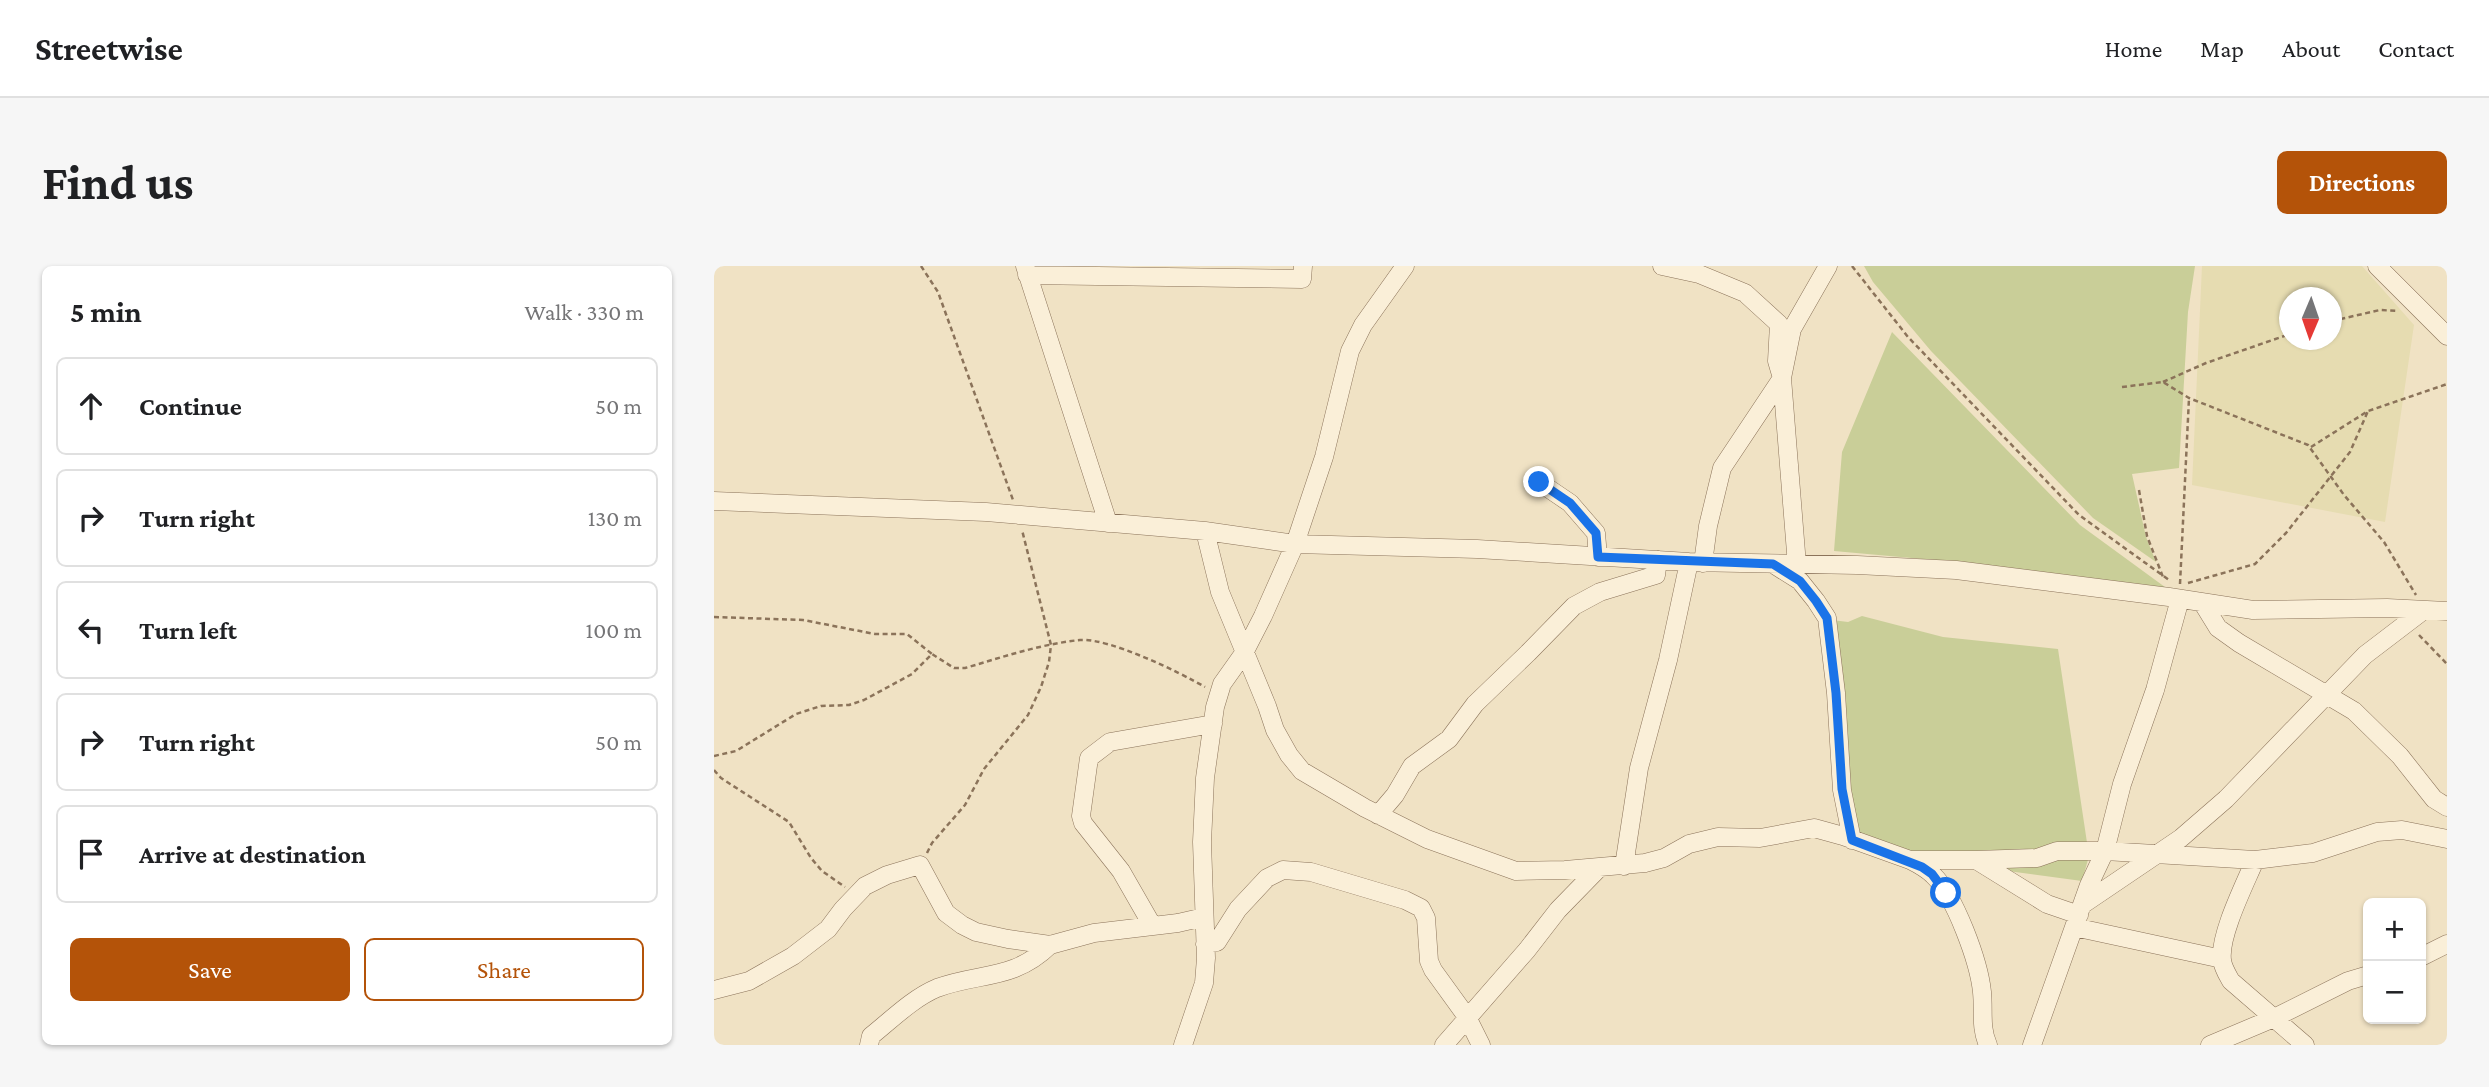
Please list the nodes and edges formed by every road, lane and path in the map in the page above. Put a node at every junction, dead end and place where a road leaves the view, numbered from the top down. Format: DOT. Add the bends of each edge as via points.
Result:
graph roads {
  1 [pos="922,266"];
  2 [pos="1303,266"];
  3 [pos="1405,266"];
  4 [pos="1662,266"];
  5 [pos="1828,266"];
  6 [pos="1852,266"];
  7 [pos="2377,266"];
  8 [pos="1026,270"];
  9 [pos="2402,311"];
  10 [pos="2342,319"];
  11 [pos="2447,336"];
  12 [pos="2279,338"];
  13 [pos="1782,378"];
  14 [pos="2163,382"];
  15 [pos="2447,384"];
  16 [pos="2122,387"];
  17 [pos="2189,398"];
  18 [pos="2368,411"];
  19 [pos="2311,447"];
  20 [pos="2330,474"];
  21 [pos="1539,482"];
  22 [pos="2139,490"];
  23 [pos="714,501"];
  24 [pos="1018,515"];
  25 [pos="1108,523"];
  26 [pos="1205,531"];
  27 [pos="1295,544"];
  28 [pos="1598,557"];
  29 [pos="1658,560"];
  30 [pos="1696,563"];
  31 [pos="1773,564"];
  32 [pos="1797,565"];
  33 [pos="2163,577"];
  34 [pos="2180,592"];
  35 [pos="2202,602"];
  36 [pos="2424,610"];
  37 [pos="2447,611"];
  38 [pos="714,617"];
  39 [pos="1051,645"];
  40 [pos="1244,653"];
  41 [pos="932,654"];
  42 [pos="2327,694"];
  43 [pos="1219,695"];
  44 [pos="1213,724"];
  45 [pos="714,756"];
  46 [pos="714,770"];
  47 [pos="2447,807"];
  48 [pos="1378,815"];
  49 [pos="2447,839"];
  50 [pos="1852,840"];
  51 [pos="2105,851"];
  52 [pos="2159,853"];
  53 [pos="1910,860"];
  54 [pos="1976,860"];
  55 [pos="2255,860"];
  56 [pos="920,865"];
  57 [pos="1625,866"];
  58 [pos="1599,868"];
  59 [pos="855,897"];
  60 [pos="2078,916"];
  61 [pos="1204,917"];
  62 [pos="1152,925"];
  63 [pos="1050,944"];
  64 [pos="1205,944"];
  65 [pos="2447,944"];
  66 [pos="2426,954"];
  67 [pos="2222,959"];
  68 [pos="2363,976"];
  69 [pos="714,990"];
  70 [pos="1467,1017"];
  71 [pos="2274,1018"];
  72 [pos="869,1045"];
  73 [pos="1183,1045"];
  74 [pos="1444,1045"];
  75 [pos="1480,1045"];
  76 [pos="1988,1045"];
  77 [pos="2032,1045"];
  78 [pos="2210,1045"];
  79 [pos="2305,1045"];
  1 -- 24 [label="path" via="938,292"];
  2 -- 8 [label="street" via="1302,279"];
  3 -- 27 [label="street" via="1350,351 1324,457"];
  4 -- 13 [label="street" via="1699,274 1745,293 1779,324 1777,361"];
  5 -- 13 [label="street" via="1793,329"];
  6 -- 33 [label="path" via="1908,337 2079,515"];
  7 -- 11 [label="street"];
  8 -- 25 [label="street"];
  9 -- 10 [label="path" via="2380,310"];
  12 -- 14 [label="path"];
  13 -- 30 [label="street" via="1722,468"];
  13 -- 32 [label="street"];
  14 -- 16 [label="path"];
  14 -- 17 [label="path"];
  15 -- 18 [label="path"];
  17 -- 19 [label="path"];
  17 -- 34 [label="path"];
  18 -- 19 [label="path"];
  18 -- 20 [label="path" via="2350,452"];
  19 -- 20 [label="path"];
  20 -- 34 [label="path" via="2286,533 2255,564"];
  20 -- 36 [label="path" via="2384,542"];
  21 -- 28 [label="street" via="1570,503 1596,533"];
  22 -- 33 [label="path" via="2147,536"];
  23 -- 24 [label="street"];
  24 -- 25 [label="street"];
  24 -- 39 [label="path"];
  25 -- 26 [label="street"];
  26 -- 27 [label="street"];
  26 -- 40 [label="street" via="1220,592"];
  27 -- 28 [label="street"];
  27 -- 40 [label="street"];
  28 -- 29 [label="street"];
  29 -- 30 [label="street"];
  29 -- 48 [label="street" via="1656,575 1600,592 1574,606 1475,704 1449,739 1412,766"];
  30 -- 31 [label="street"];
  30 -- 57 [label="street" via="1640,768"];
  31 -- 32 [label="street"];
  31 -- 50 [label="street" via="1800,581 1827,618 1842,789"];
  32 -- 34 [label="street" via="1956,570"];
  33 -- 34 [label="path"];
  34 -- 35 [label="street"];
  34 -- 51 [label="street"];
  35 -- 36 [label="street" via="2253,610"];
  35 -- 42 [label="street" via="2228,636"];
  36 -- 37 [label="street"];
  36 -- 42 [label="street" via="2365,655"];
  38 -- 41 [label="path" via="803,620 874,634 907,634"];
  39 -- 41 [label="path" via="965,668 954,668"];
  39 -- 43 [label="path" via="1095,641 1175,670"];
  39 -- 56 [label="path" via="1041,687 1028,715 984,769 965,806 932,843"];
  40 -- 43 [label="street"];
  40 -- 48 [label="street" via="1275,730 1302,771"];
  41 -- 45 [label="path" via="912,674 864,700 796,714 736,751"];
  42 -- 47 [label="street" via="2354,711"];
  42 -- 52 [label="street" via="2226,799"];
  43 -- 44 [label="street"];
  44 -- 61 [label="street" via="1205,778"];
  44 -- 62 [label="street" via="1110,742 1089,758 1083,822 1121,871"];
  46 -- 59 [label="path" via="789,822 822,871"];
  48 -- 58 [label="street" via="1516,872"];
  49 -- 55 [label="street" via="2389,831 2313,853"];
  50 -- 53 [label="street"];
  50 -- 57 [label="street" via="1814,828 1760,838 1718,837 1689,844 1664,858"];
  51 -- 52 [label="street"];
  51 -- 54 [label="street"];
  51 -- 60 [label="street"];
  52 -- 55 [label="street"];
  52 -- 60 [label="street"];
  53 -- 54 [label="street"];
  53 -- 76 [label="street" via="1940,883 1970,943 1979,968 1983,1033"];
  54 -- 60 [label="street" via="2047,904"];
  55 -- 67 [label="street" via="2239,896"];
  56 -- 59 [label="street" via="864,886"];
  56 -- 63 [label="street" via="946,913 962,925 1007,939"];
  57 -- 58 [label="street"];
  58 -- 70 [label="street"];
  59 -- 69 [label="street" via="828,929 793,956 749,981"];
  60 -- 67 [label="street"];
  60 -- 77 [label="street"];
  61 -- 62 [label="street"];
  61 -- 64 [label="street"];
  62 -- 63 [label="street"];
  63 -- 72 [label="street" via="1023,966 930,991 872,1036"];
  64 -- 70 [label="street" via="1217,942 1238,909 1267,878 1283,870 1311,872 1421,908 1429,961"];
  64 -- 73 [label="street" via="1204,983"];
  65 -- 66 [label="street"];
  67 -- 71 [label="street" via="2231,981"];
  68 -- 71 [label="street"];
  70 -- 74 [label="street"];
  70 -- 75 [label="street"];
  71 -- 78 [label="street"];
  71 -- 79 [label="street"];
}
